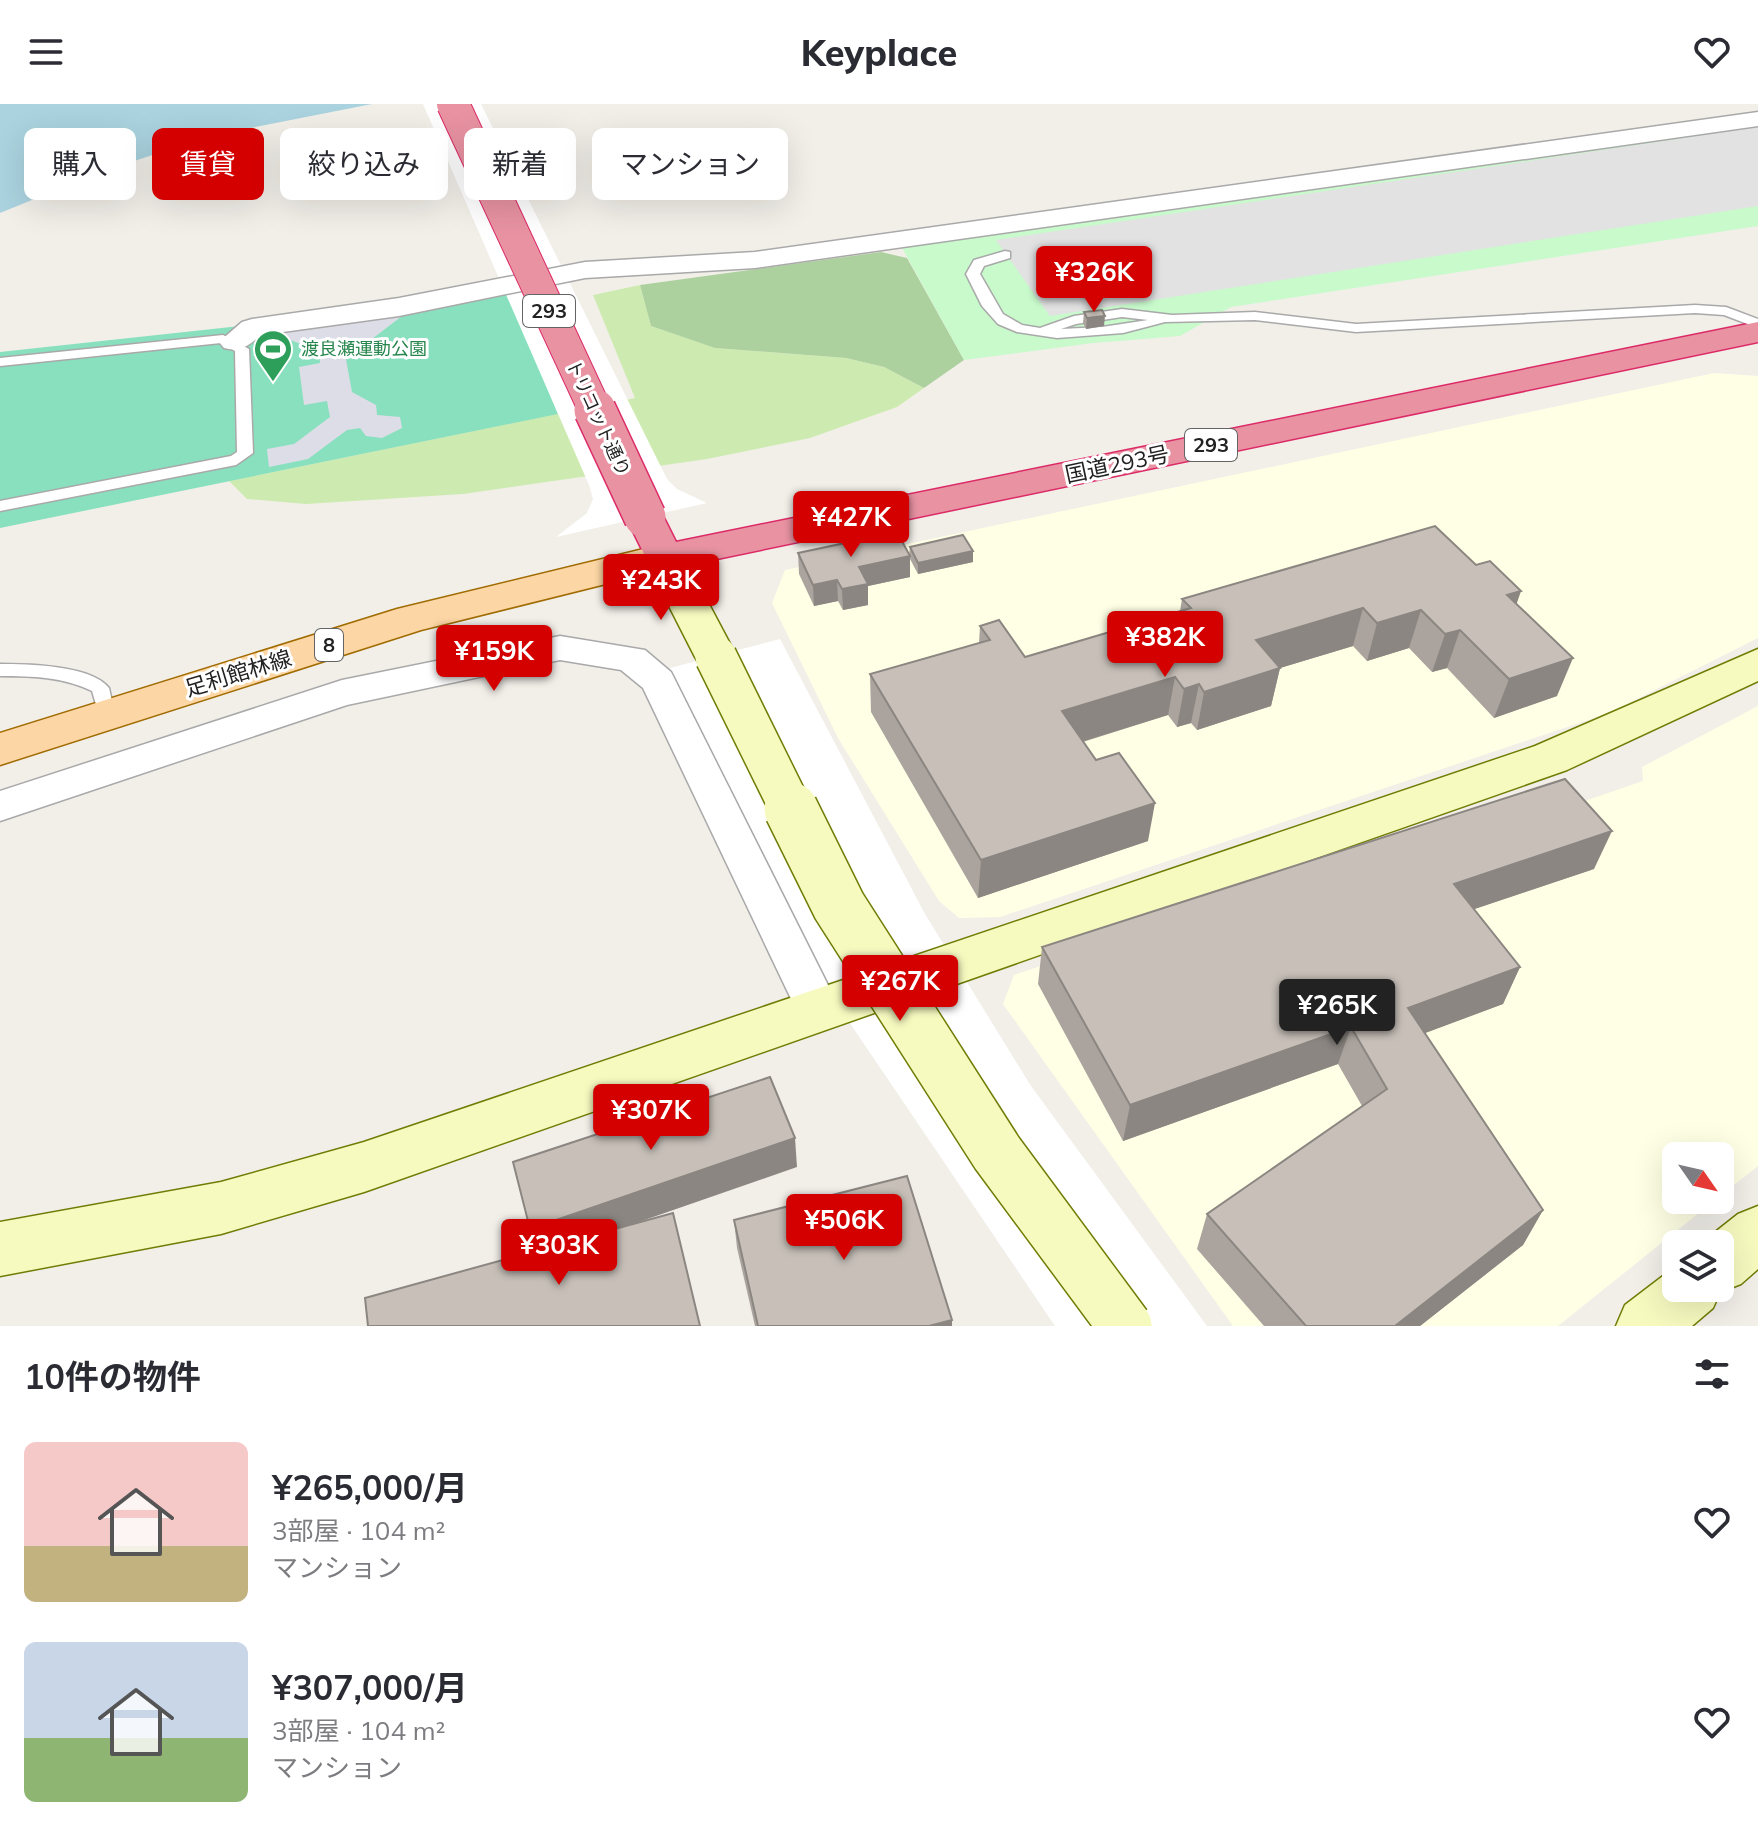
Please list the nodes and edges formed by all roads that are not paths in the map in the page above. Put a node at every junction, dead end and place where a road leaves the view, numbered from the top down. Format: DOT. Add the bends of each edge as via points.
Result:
graph roads {
  1 [pos="453,104"];
  2 [pos="1758,119"];
  3 [pos="1005,255"];
  4 [pos="1758,324"];
  5 [pos="1758,332"];
  6 [pos="234,342"];
  7 [pos="0,362"];
  8 [pos="0,506"];
  9 [pos="664,557"];
  10 [pos="1758,664"];
  11 [pos="0,670"];
  12 [pos="106,714"];
  13 [pos="0,749"];
  14 [pos="0,806"];
  15 [pos="819,1011"];
  16 [pos="1758,1233"];
  17 [pos="0,1249"];
  18 [pos="1734,1253"];
  19 [pos="1675,1302"];
  20 [pos="1125,1326"];
  21 [pos="1646,1326"];
  1 -- 9 [label="highway, トリコット通り / 293, bridge"];
  2 -- 6 [label="street" via="755,260 585,270 414,305 252,328"];
  3 -- 4 [label="lane" via="979,263 973,274 981,290 1006,323 1045,330 1106,331 1172,319 1255,316 1356,328 1695,309 1726,311"];
  5 -- 9 [label="highway, 国道293号 / 293"];
  6 -- 7 [label="lane"];
  6 -- 8 [label="lane" via="242,349 245,453 236,460"];
  9 -- 12 [label="main road, 足利館林線 / 8" via="412,619"];
  9 -- 20 [label="street, bridge" via="839,906 997,1153"];
  10 -- 15 [label="street" via="1551,758"];
  11 -- 12 [label="lane" via="83,679 100,688"];
  12 -- 13 [label="main road, 足利館林線 / 8"];
  14 -- 15 [label="street" via="342,693 560,648 632,659 658,681"];
  15 -- 17 [label="street" via="350,1171 221,1208"];
  16 -- 18 [label="street"];
  19 -- 21 [label="street"];
}
